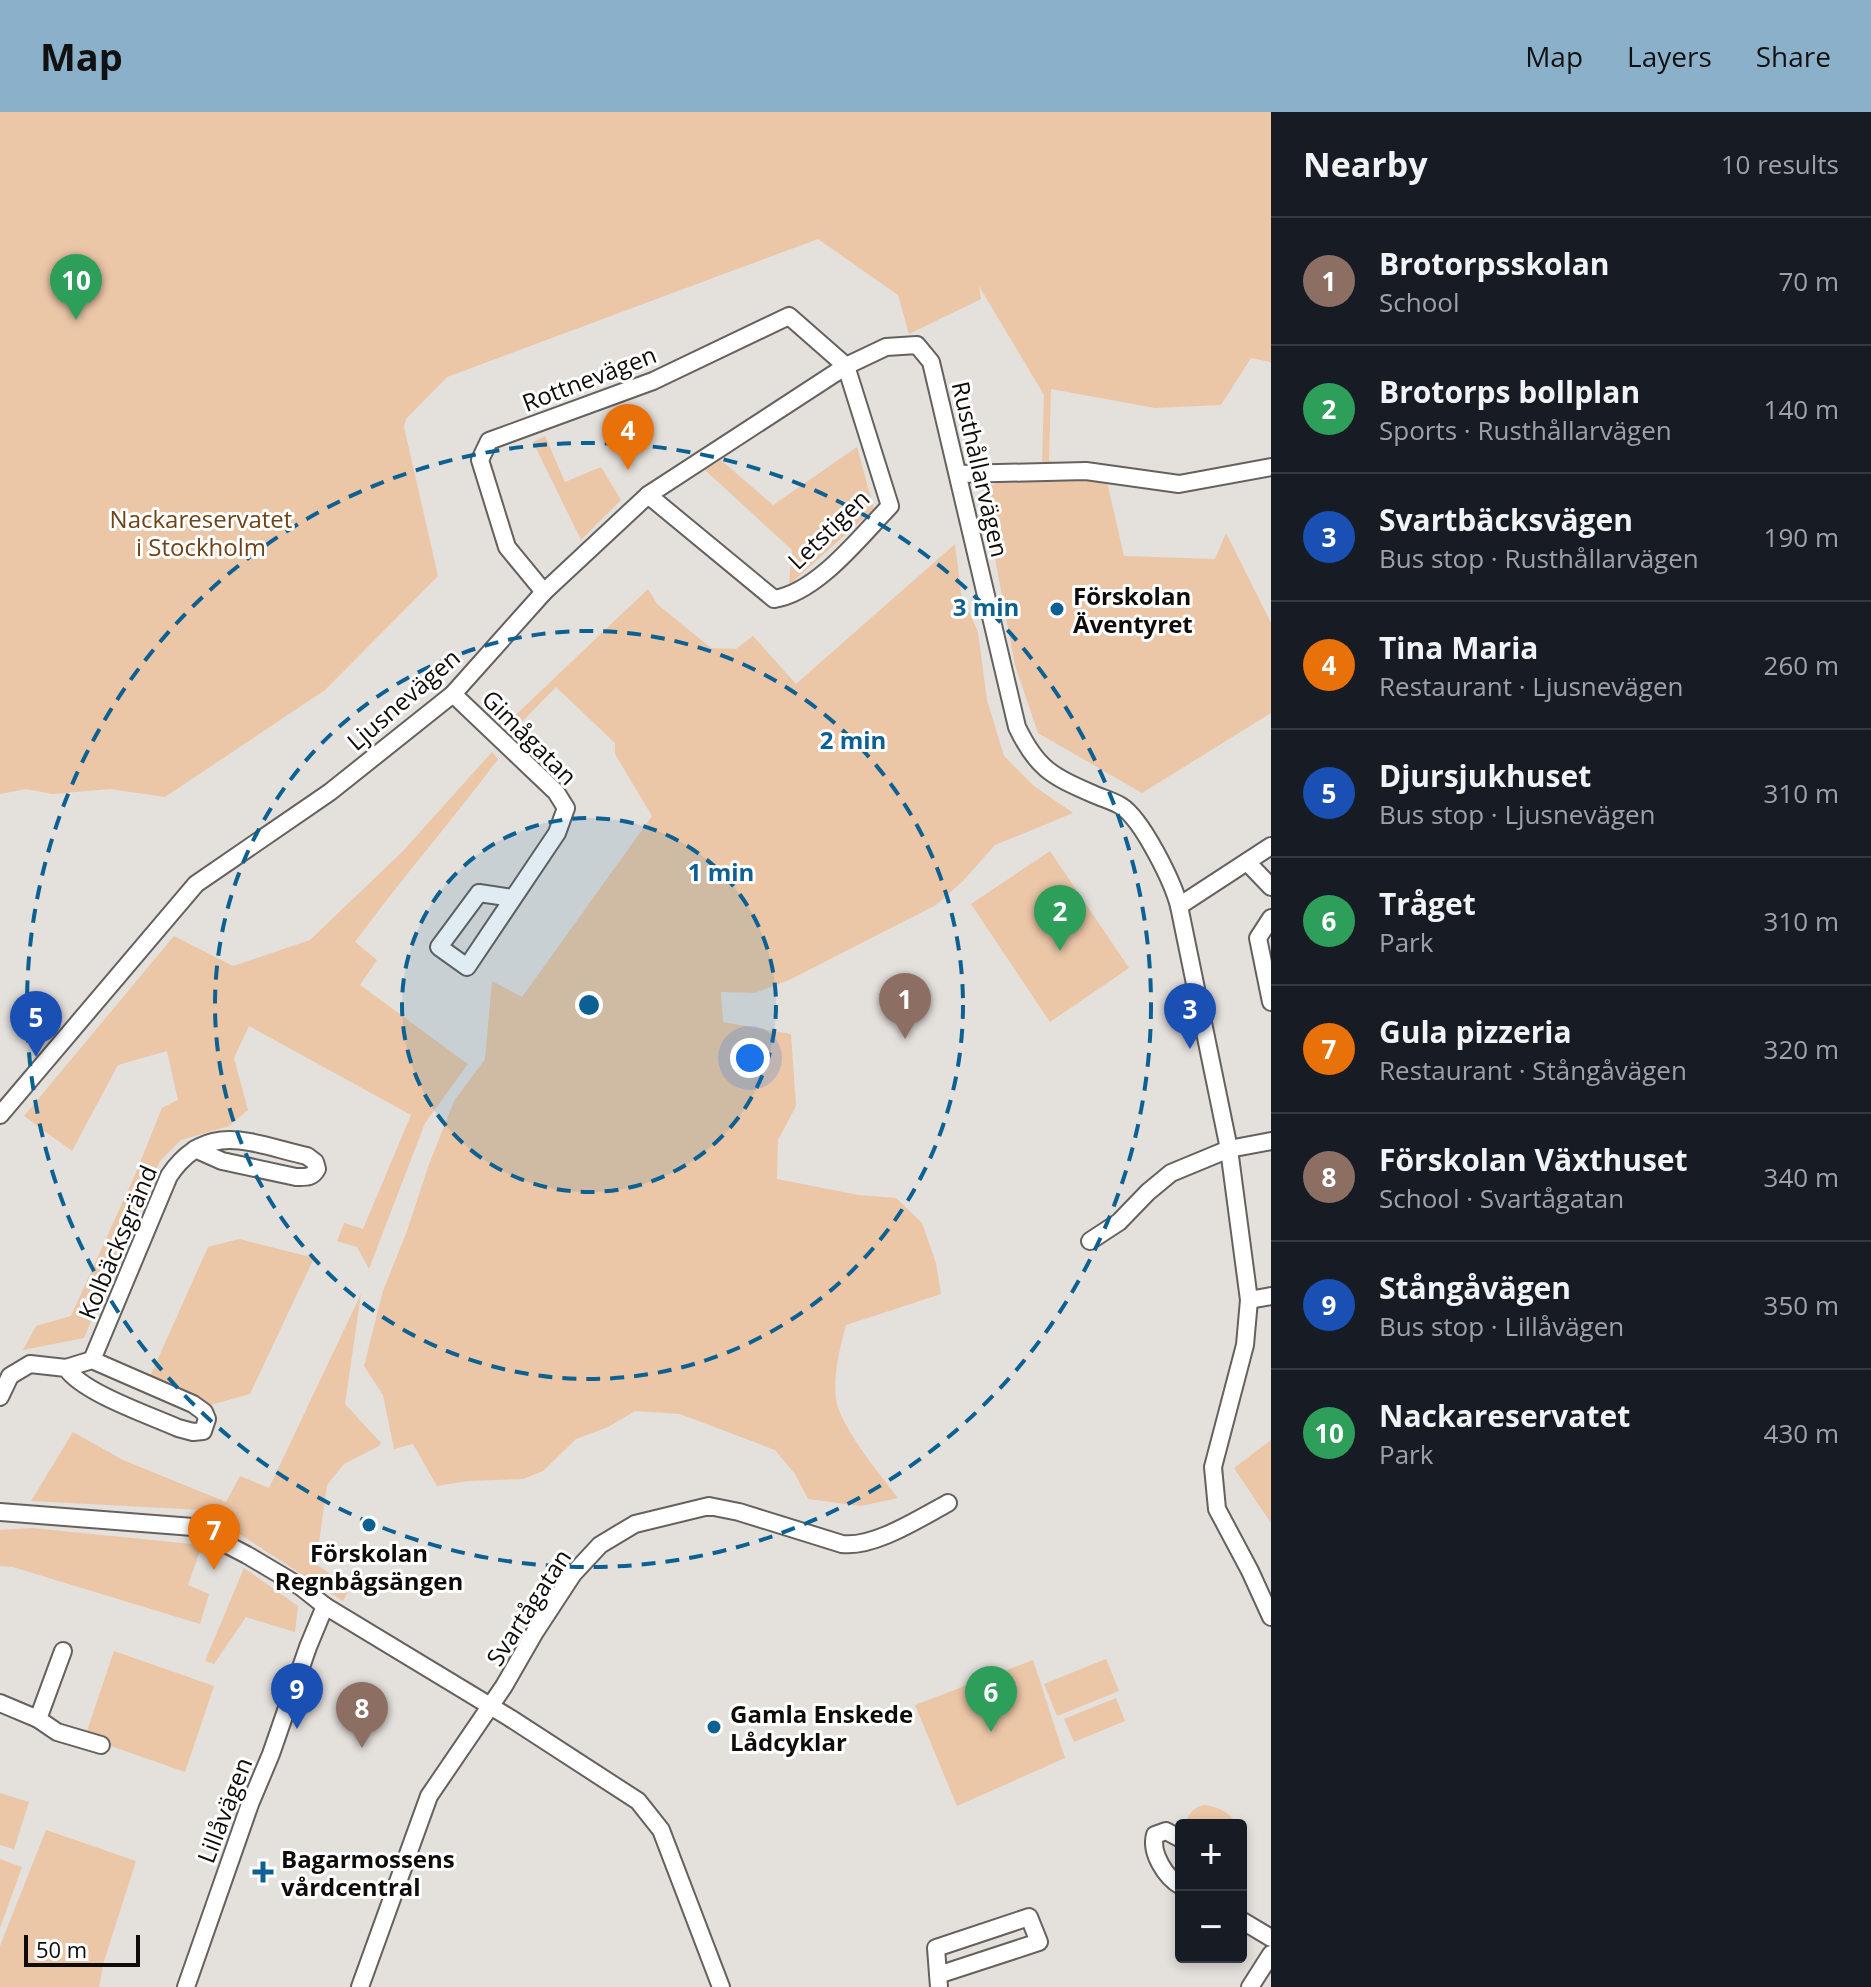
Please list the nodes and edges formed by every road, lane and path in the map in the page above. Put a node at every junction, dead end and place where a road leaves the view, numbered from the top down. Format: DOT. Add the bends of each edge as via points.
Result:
graph roads {
  1 [pos="917,345"];
  2 [pos="846,366"];
  3 [pos="1271,467"];
  4 [pos="958,474"];
  5 [pos="648,495"];
  6 [pos="544,592"];
  7 [pos="453,694"];
  8 [pos="1271,846"];
  9 [pos="1247,862"];
  10 [pos="1271,887"];
  11 [pos="512,898"];
  12 [pos="1179,906"];
  13 [pos="1271,918"];
  14 [pos="1271,1002"];
  15 [pos="0,1115"];
  16 [pos="1271,1141"];
  17 [pos="195,1149"];
  18 [pos="1229,1149"];
  19 [pos="1090,1241"];
  20 [pos="1271,1296"];
  21 [pos="1249,1300"];
  22 [pos="92,1360"];
  23 [pos="66,1368"];
  24 [pos="0,1397"];
  25 [pos="948,1503"];
  26 [pos="0,1512"];
  27 [pos="325,1606"];
  28 [pos="1271,1617"];
  29 [pos="63,1651"];
  30 [pos="0,1703"];
  31 [pos="491,1707"];
  32 [pos="38,1719"];
  33 [pos="101,1745"];
  34 [pos="1175,1836"];
  35 [pos="1175,1882"];
  36 [pos="1247,1924"];
  37 [pos="1271,1938"];
  38 [pos="1271,1954"];
  39 [pos="188,1981"];
  40 [pos="939,1981"];
  41 [pos="360,1987"];
  42 [pos="721,1987"];
  43 [pos="1250,1987"];
  1 -- 2 [label="street, Ljusnevägen" via="886,347"];
  1 -- 4 [label="street, Rusthållarvägen" via="931,362"];
  2 -- 5 [label="street, Ljusnevägen"];
  2 -- 5 [label="street, Letstigen" via="890,506 830,568 789,597 774,599"];
  2 -- 6 [label="street, Rottnevägen" via="789,316 653,381 489,441 480,460 507,547"];
  3 -- 4 [label="street" via="1179,484 1086,471"];
  4 -- 12 [label="street, Rusthållarvägen" via="1017,727 1028,749 1046,771 1123,807 1168,876"];
  5 -- 6 [label="street, Ljusnevägen"];
  6 -- 7 [label="street, Ljusnevägen"];
  7 -- 11 [label="street, Gimågatan" via="556,792 566,808 557,833"];
  7 -- 15 [label="street, Ljusnevägen" via="330,792 196,884"];
  8 -- 9 [label="street"];
  9 -- 10 [label="street"];
  9 -- 12 [label="street"];
  11 -- 11 [label="street, Gimågatan" via="479,893 439,947 467,967"];
  12 -- 18 [label="street, Rusthållarvägen"];
  13 -- 14 [label="street" via="1258,938"];
  16 -- 18 [label="street"];
  17 -- 17 [label="street" via="213,1140 234,1139 307,1156 317,1169 314,1175 296,1177 222,1161"];
  17 -- 22 [label="street, Kolbäcksgränd" via="169,1176"];
  18 -- 19 [label="street" via="1171,1173 1119,1222"];
  18 -- 21 [label="street, Rusthållarvägen"];
  20 -- 21 [label="street"];
  21 -- 28 [label="street, Rusthållarvägen" via="1245,1345 1213,1467 1217,1509"];
  22 -- 23 [label="street"];
  22 -- 23 [label="street" via="193,1404 207,1419 203,1431 178,1428 88,1387"];
  23 -- 24 [label="street" via="30,1364 10,1376"];
  25 -- 31 [label="street, Svartågatan" via="855,1546 709,1506 635,1524 600,1545 573,1574"];
  26 -- 27 [label="street" via="193,1527"];
  27 -- 31 [label="street"];
  27 -- 39 [label="street, Lillåvägen"];
  29 -- 32 [label="street"];
  30 -- 32 [label="street"];
  31 -- 41 [label="street, Svartågatan" via="429,1796"];
  31 -- 42 [label="street" via="638,1801 661,1830"];
  32 -- 33 [label="street" via="57,1732"];
  34 -- 35 [label="street" via="1166,1831 1155,1835 1154,1842 1165,1874"];
  36 -- 37 [label="street"];
  38 -- 43 [label="street"];
  40 -- 40 [label="street" via="1039,1942 1029,1917 936,1948"];
}
